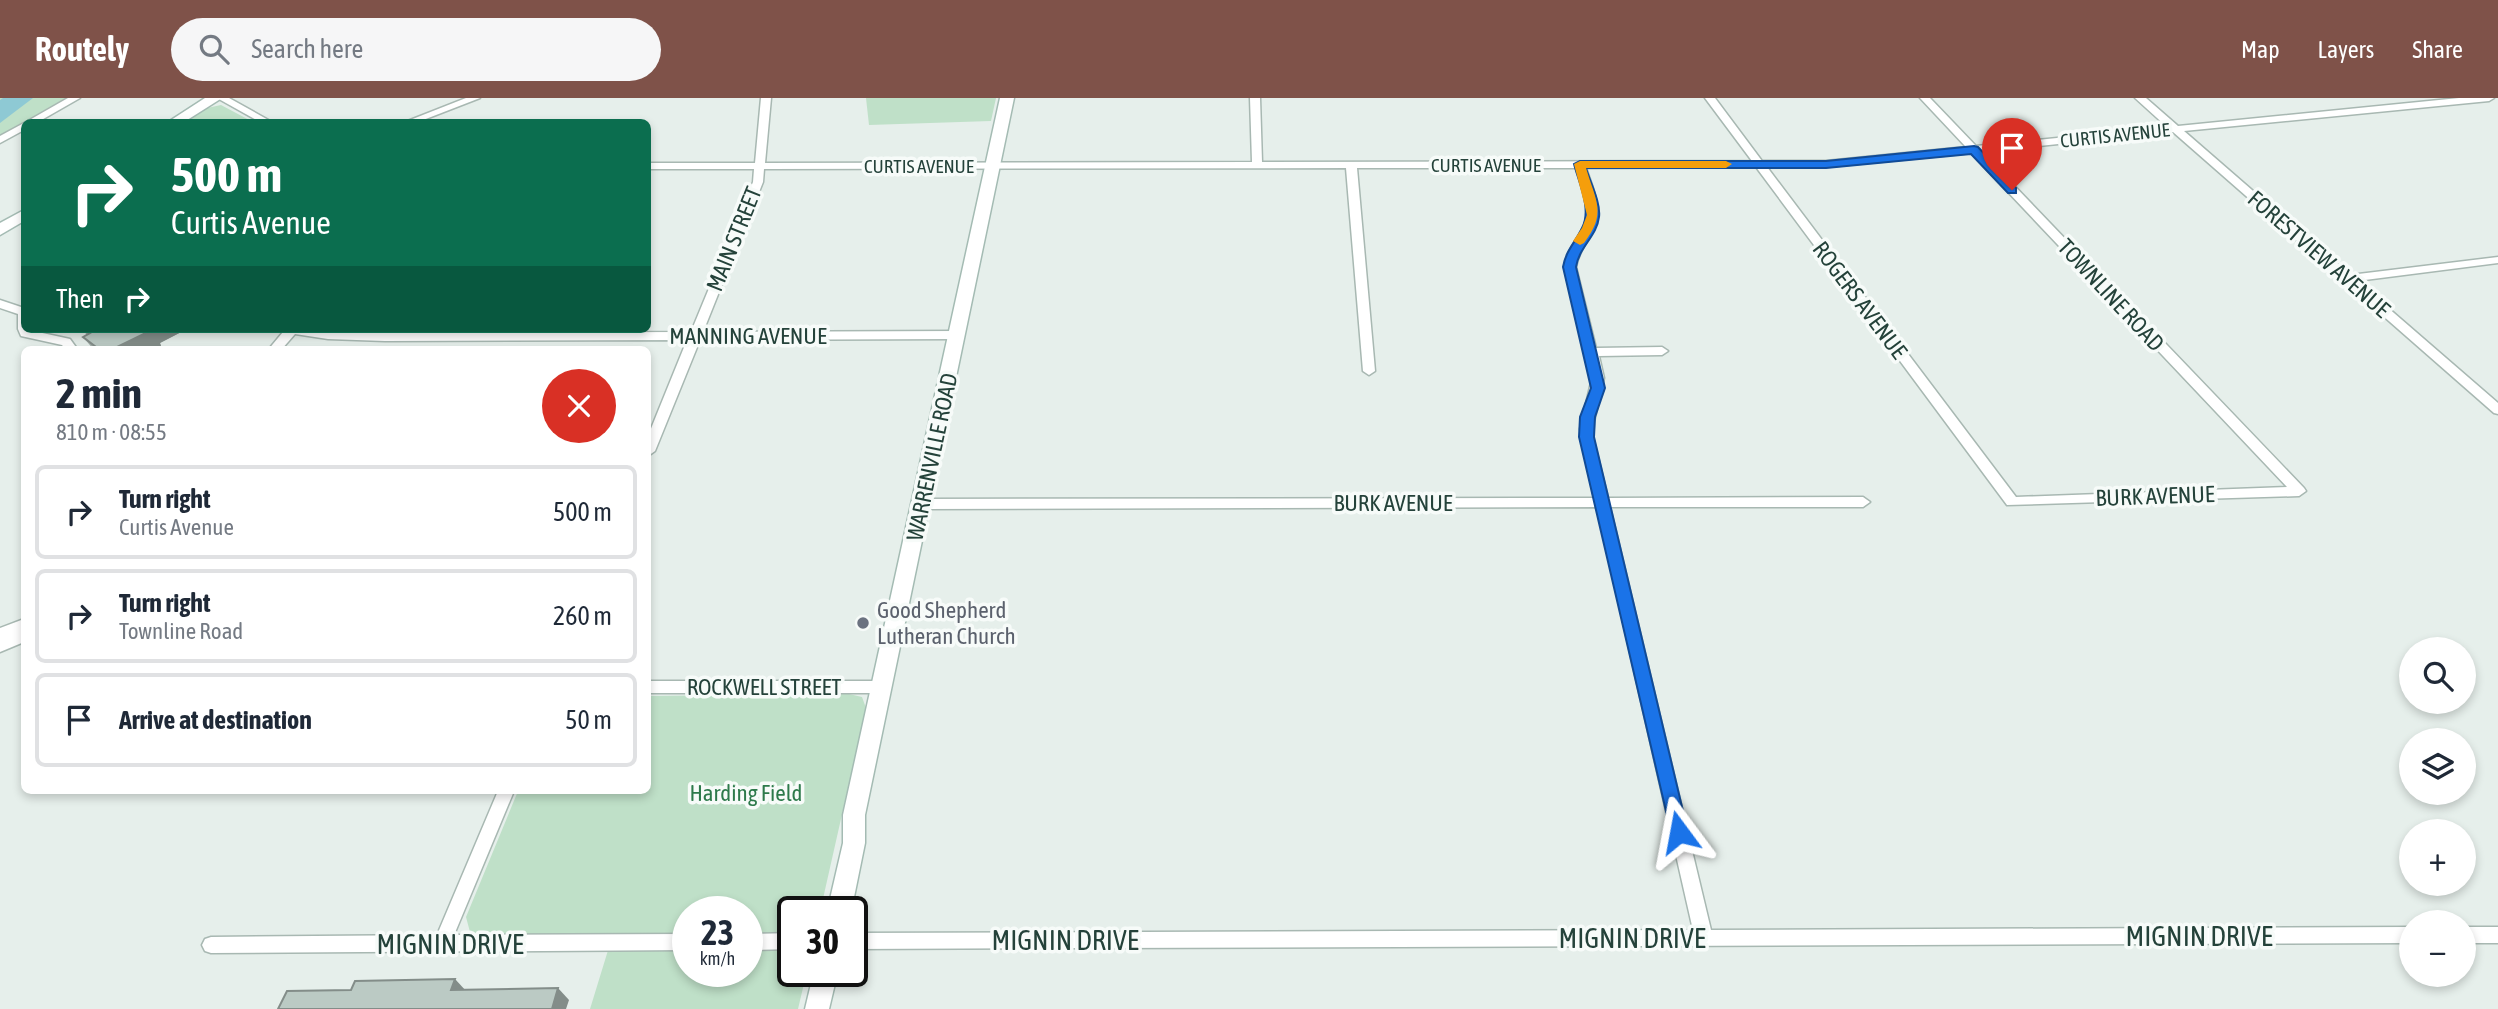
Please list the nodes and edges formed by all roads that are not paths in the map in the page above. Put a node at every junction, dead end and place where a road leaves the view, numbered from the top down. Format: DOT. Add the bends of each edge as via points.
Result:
graph roads {
  1 [pos="75,98"];
  2 [pos="215,98"];
  3 [pos="222,98"];
  4 [pos="475,98"];
  5 [pos="766,98"];
  6 [pos="1007,98"];
  7 [pos="1255,98"];
  8 [pos="1710,98"];
  9 [pos="1925,98"];
  10 [pos="2140,98"];
  11 [pos="2489,98"];
  12 [pos="2457,99"];
  13 [pos="36,119"];
  14 [pos="180,119"];
  15 [pos="261,119"];
  16 [pos="418,119"];
  17 [pos="21,128"];
  18 [pos="2175,128"];
  19 [pos="0,140"];
  20 [pos="1974,150"];
  21 [pos="1580,164"];
  22 [pos="1759,164"];
  23 [pos="993,165"];
  24 [pos="1257,165"];
  25 [pos="1351,165"];
  26 [pos="651,166"];
  27 [pos="761,167"];
  28 [pos="21,217"];
  29 [pos="0,230"];
  30 [pos="2498,260"];
  31 [pos="2348,279"];
  32 [pos="21,301"];
  33 [pos="0,303"];
  34 [pos="21,311"];
  35 [pos="25,333"];
  36 [pos="319,333"];
  37 [pos="479,333"];
  38 [pos="958,335"];
  39 [pos="695,336"];
  40 [pos="67,340"];
  41 [pos="1662,351"];
  42 [pos="1591,352"];
  43 [pos="1369,371"];
  44 [pos="2498,410"];
  45 [pos="651,444"];
  46 [pos="2299,491"];
  47 [pos="1602,502"];
  48 [pos="1863,502"];
  49 [pos="2011,502"];
  50 [pos="922,504"];
  51 [pos="21,626"];
  52 [pos="0,634"];
  53 [pos="21,637"];
  54 [pos="0,646"];
  55 [pos="651,687"];
  56 [pos="881,687"];
  57 [pos="505,794"];
  58 [pos="854,815"];
  59 [pos="830,896"];
  60 [pos="842,896"];
  61 [pos="2498,934"];
  62 [pos="2399,935"];
  63 [pos="2476,935"];
  64 [pos="1704,938"];
  65 [pos="868,941"];
  66 [pos="672,942"];
  67 [pos="442,944"];
  68 [pos="211,946"];
  69 [pos="810,987"];
  70 [pos="822,987"];
  71 [pos="805,1009"];
  72 [pos="817,1009"];
  1 -- 13 [label="street"];
  2 -- 14 [label="main road"];
  3 -- 15 [label="street"];
  4 -- 16 [label="street"];
  5 -- 27 [label="street, MAIN STREET"];
  6 -- 23 [label="main road, WARRENVILLE ROAD"];
  7 -- 24 [label="street"];
  8 -- 22 [label="street, ROGERS AVENUE"];
  9 -- 20 [label="street, TOWNLINE ROAD"];
  10 -- 18 [label="street, FORESTVIEW AVENUE"];
  11 -- 12 [label="street, CURTIS AVENUE"];
  12 -- 18 [label="street, CURTIS AVENUE"];
  17 -- 19 [label="street"];
  18 -- 20 [label="street, CURTIS AVENUE"];
  18 -- 31 [label="street, FORESTVIEW AVENUE"];
  20 -- 22 [label="street, CURTIS AVENUE" via="1826,164"];
  20 -- 46 [label="street, TOWNLINE ROAD"];
  21 -- 22 [label="street, CURTIS AVENUE"];
  21 -- 25 [label="street, CURTIS AVENUE"];
  21 -- 42 [label="street" via="1593,215 1572,253 1570,267"];
  22 -- 49 [label="street, ROGERS AVENUE"];
  23 -- 24 [label="street, CURTIS AVENUE"];
  23 -- 27 [label="street, CURTIS AVENUE"];
  23 -- 38 [label="main road, WARRENVILLE ROAD"];
  24 -- 25 [label="street, CURTIS AVENUE"];
  25 -- 43 [label="street"];
  26 -- 27 [label="street, CURTIS AVENUE"];
  27 -- 39 [label="street, MAIN STREET"];
  28 -- 29 [label="main road"];
  30 -- 31 [label="street"];
  31 -- 44 [label="street, FORESTVIEW AVENUE"];
  32 -- 33 [label="street"];
  33 -- 34 [label="street"];
  35 -- 40 [label="street"];
  36 -- 37 [label="street, MANNING AVENUE" via="360,337"];
  37 -- 39 [label="street, MANNING AVENUE"];
  38 -- 39 [label="street, MANNING AVENUE"];
  38 -- 50 [label="main road, WARRENVILLE ROAD"];
  39 -- 45 [label="street, MAIN STREET"];
  41 -- 42 [label="street"];
  42 -- 47 [label="street" via="1598,388 1586,428"];
  46 -- 49 [label="street, BURK AVENUE"];
  47 -- 48 [label="street, BURK AVENUE"];
  47 -- 50 [label="street, BURK AVENUE"];
  47 -- 64 [label="street"];
  50 -- 56 [label="main road, WARRENVILLE ROAD"];
  51 -- 52 [label="street"];
  53 -- 54 [label="street"];
  55 -- 56 [label="street, ROCKWELL STREET"];
  56 -- 58 [label="main road, WARRENVILLE ROAD"];
  57 -- 67 [label="street"];
  58 -- 59 [label="main road, WARRENVILLE ROAD"];
  58 -- 60 [label="main road, WARRENVILLE ROAD" via="854,843"];
  61 -- 63 [label="street"];
  62 -- 64 [label="street, MIGNIN DRIVE"];
  64 -- 65 [label="street, MIGNIN DRIVE"];
  66 -- 67 [label="street, MIGNIN DRIVE"];
  67 -- 68 [label="street, MIGNIN DRIVE"];
  69 -- 71 [label="main road"];
  70 -- 72 [label="main road"];
}
